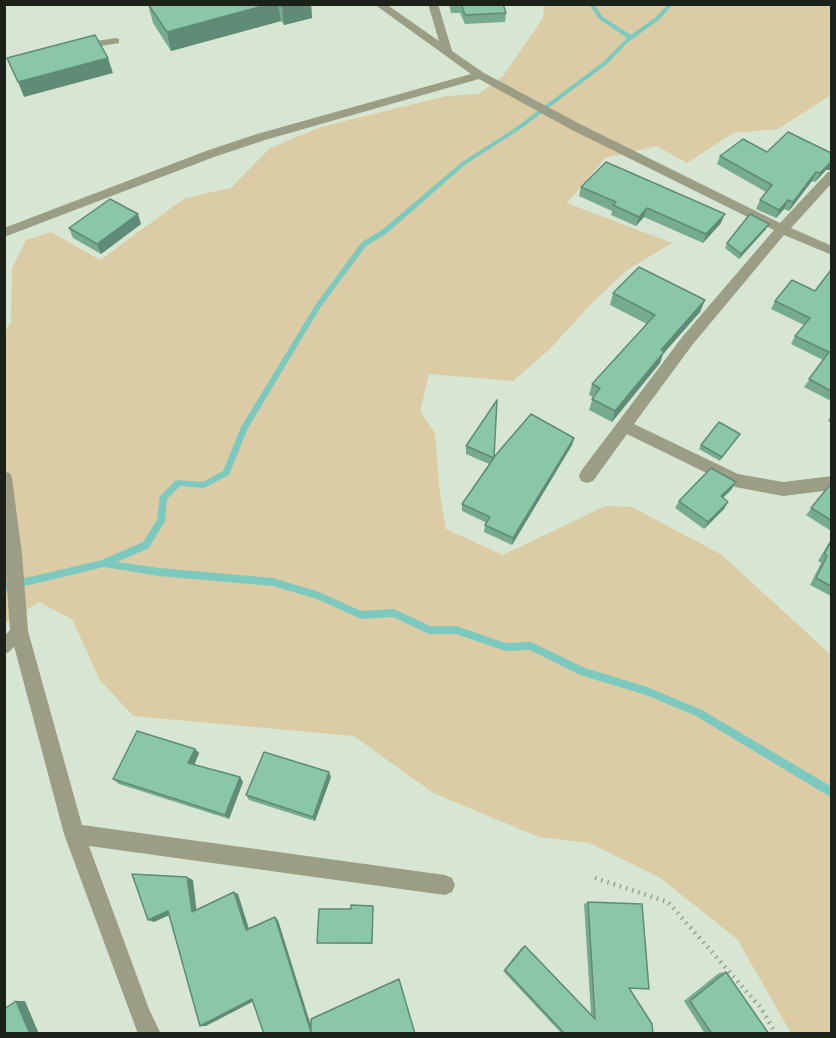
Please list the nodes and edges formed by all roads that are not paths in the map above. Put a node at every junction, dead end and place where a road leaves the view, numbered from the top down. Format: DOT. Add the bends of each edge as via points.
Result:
graph roads {
  1 [pos="379,4"];
  2 [pos="433,4"];
  3 [pos="116,41"];
  4 [pos="72,48"];
  5 [pos="447,51"];
  6 [pos="480,75"];
  7 [pos="831,175"];
  8 [pos="782,229"];
  9 [pos="4,233"];
  10 [pos="831,251"];
  11 [pos="624,426"];
  12 [pos="587,476"];
  13 [pos="4,478"];
  14 [pos="831,483"];
  15 [pos="18,622"];
  16 [pos="4,647"];
  17 [pos="74,834"];
  18 [pos="445,885"];
  19 [pos="150,1034"];
  1 -- 5 [label="street"];
  2 -- 5 [label="street"];
  3 -- 4 [label="lane"];
  5 -- 6 [label="street"];
  6 -- 8 [label="street"];
  6 -- 9 [label="street" via="261,136"];
  7 -- 8 [label="street"];
  8 -- 10 [label="street"];
  8 -- 11 [label="street" via="688,340"];
  11 -- 12 [label="street"];
  11 -- 14 [label="street" via="735,480 783,489"];
  13 -- 15 [label="street"];
  15 -- 16 [label="lane"];
  15 -- 17 [label="street"];
  17 -- 18 [label="street"];
  17 -- 19 [label="street"];
}
